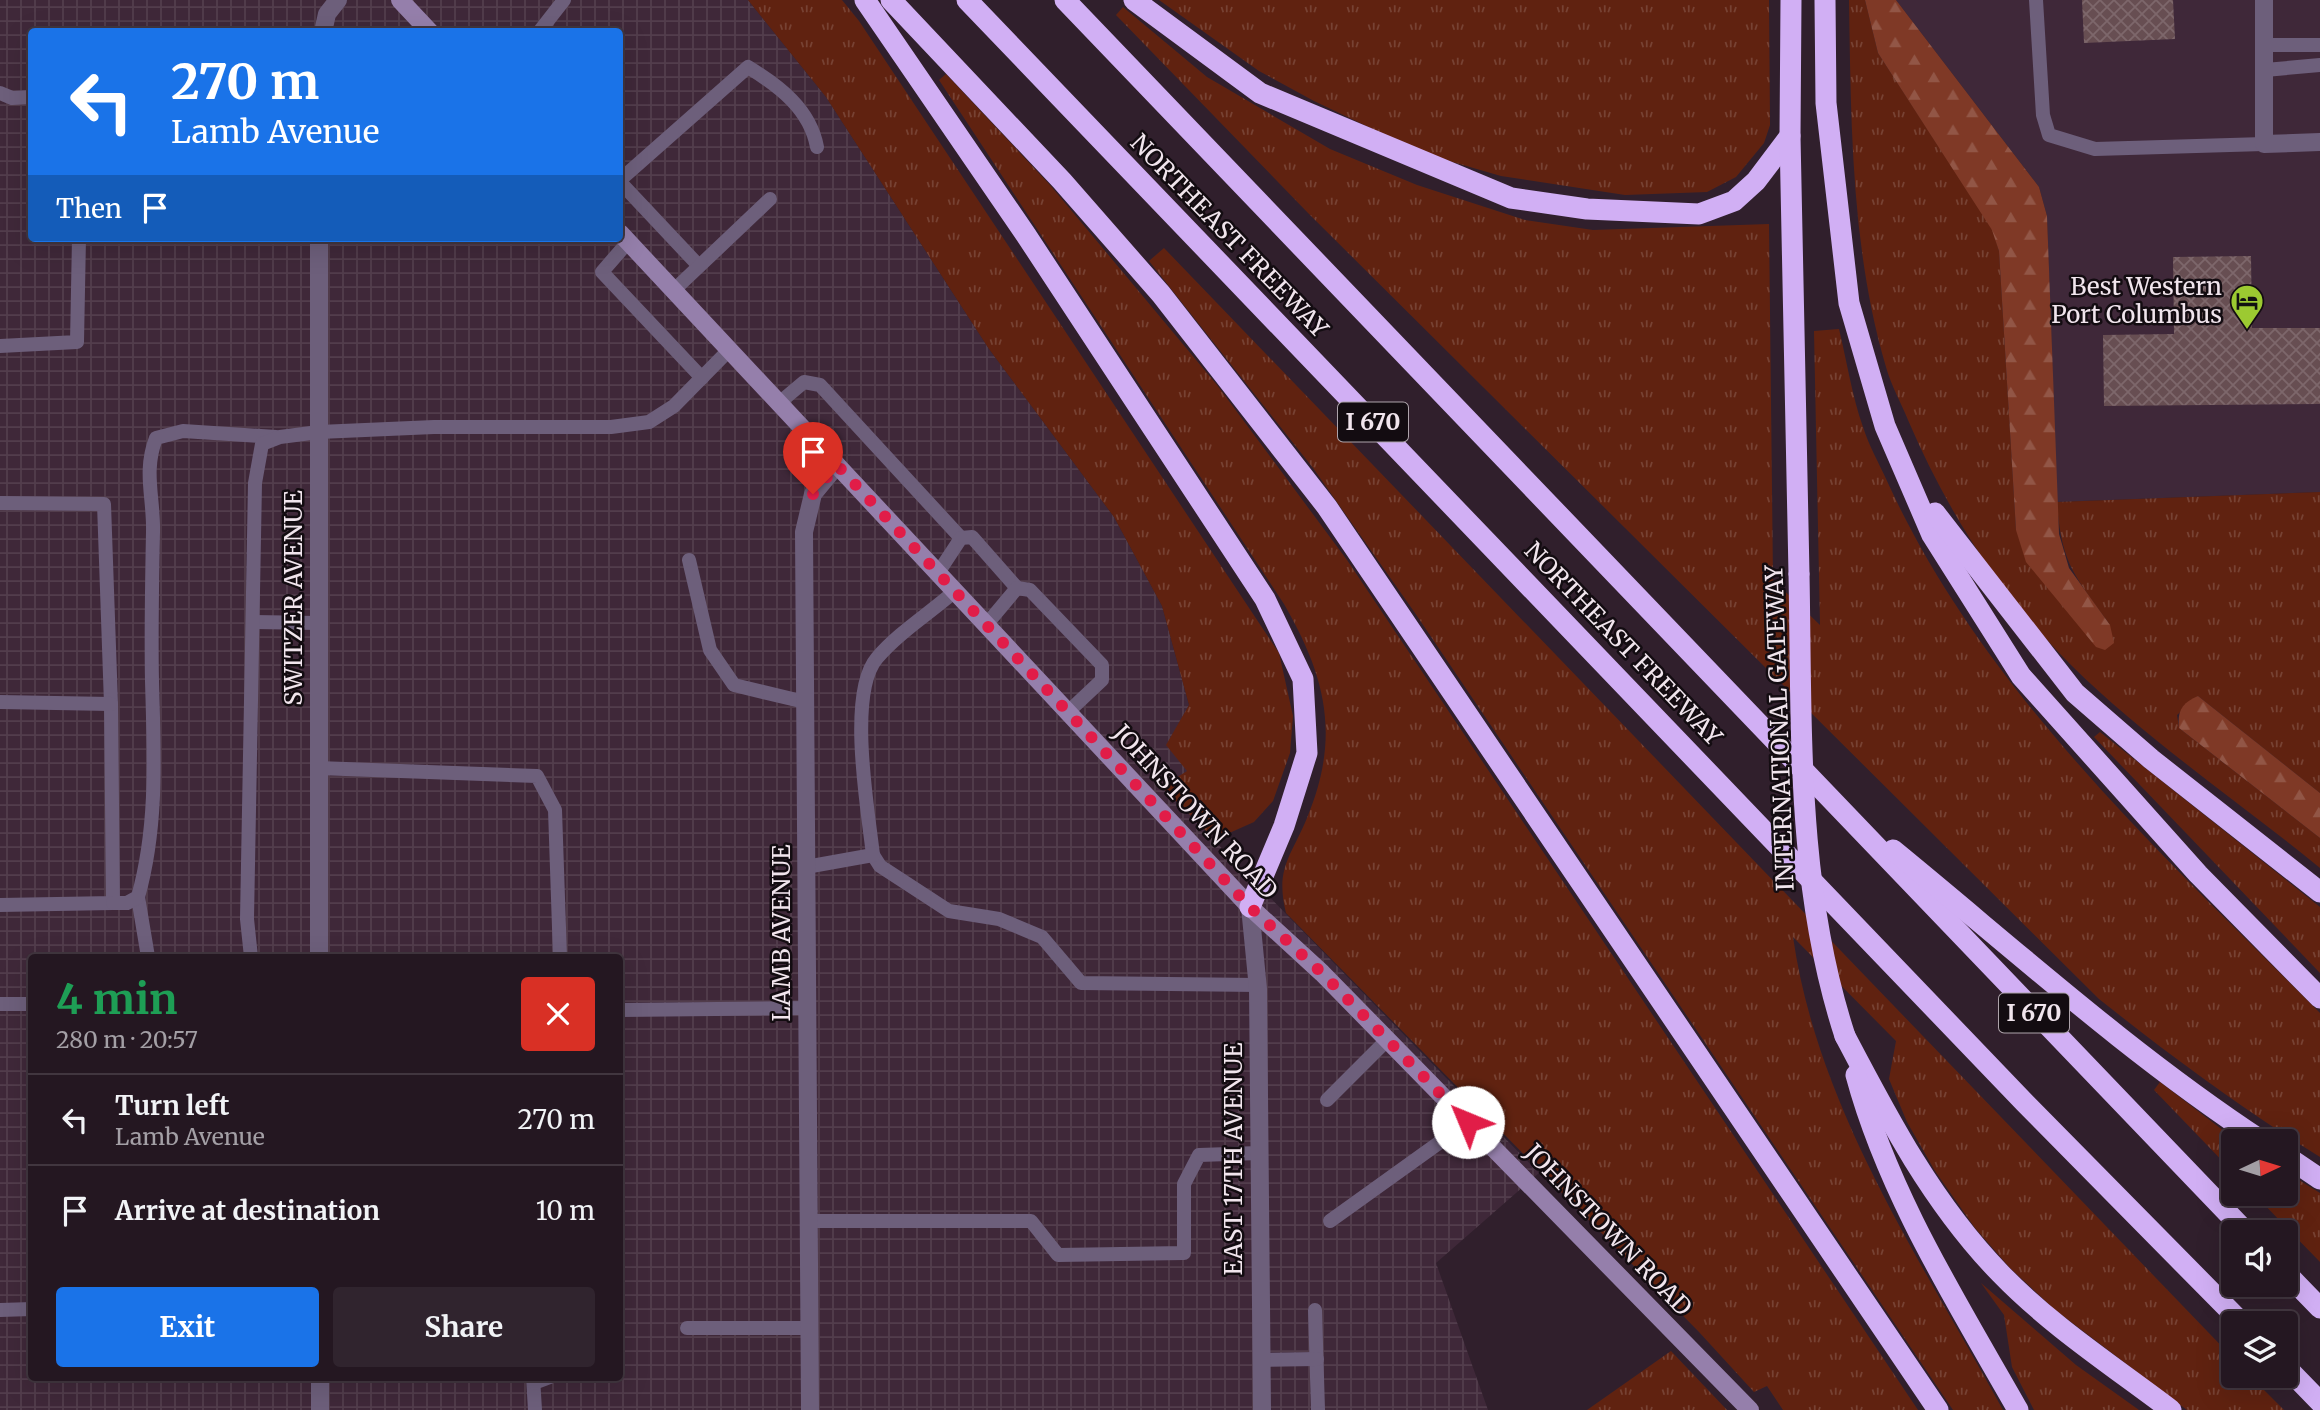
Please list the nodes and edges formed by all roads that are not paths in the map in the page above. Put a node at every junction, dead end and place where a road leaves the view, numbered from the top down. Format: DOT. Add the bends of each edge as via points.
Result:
graph roads {
  1 [pos="338,0"];
  2 [pos="400,0"];
  3 [pos="564,0"];
  4 [pos="865,0"];
  5 [pos="891,0"];
  6 [pos="967,0"];
  7 [pos="1065,0"];
  8 [pos="1134,0"];
  9 [pos="1791,0"];
  10 [pos="1825,0"];
  11 [pos="2036,0"];
  12 [pos="2264,0"];
  13 [pos="324,28"];
  14 [pos="426,28"];
  15 [pos="542,28"];
  16 [pos="2264,45"];
  17 [pos="2320,45"];
  18 [pos="2320,65"];
  19 [pos="2265,70"];
  20 [pos="0,93"];
  21 [pos="28,97"];
  22 [pos="1790,136"];
  23 [pos="2320,142"];
  24 [pos="2264,144"];
  25 [pos="817,147"];
  26 [pos="623,178"];
  27 [pos="623,184"];
  28 [pos="770,199"];
  29 [pos="624,237"];
  30 [pos="79,242"];
  31 [pos="319,242"];
  32 [pos="621,242"];
  33 [pos="699,267"];
  34 [pos="673,291"];
  35 [pos="0,346"];
  36 [pos="729,350"];
  37 [pos="702,378"];
  38 [pos="779,403"];
  39 [pos="1885,426"];
  40 [pos="319,432"];
  41 [pos="278,437"];
  42 [pos="837,465"];
  43 [pos="0,503"];
  44 [pos="961,538"];
  45 [pos="689,560"];
  46 [pos="938,573"];
  47 [pos="1017,588"];
  48 [pos="956,591"];
  49 [pos="253,622"];
  50 [pos="318,623"];
  51 [pos="986,625"];
  52 [pos="0,702"];
  53 [pos="805,702"];
  54 [pos="111,704"];
  55 [pos="1068,712"];
  56 [pos="318,768"];
  57 [pos="1824,793"];
  58 [pos="873,855"];
  59 [pos="806,867"];
  60 [pos="2320,892"];
  61 [pos="138,897"];
  62 [pos="113,903"];
  63 [pos="0,905"];
  64 [pos="1250,907"];
  65 [pos="148,954"];
  66 [pos="251,954"];
  67 [pos="319,954"];
  68 [pos="560,954"];
  69 [pos="1258,985"];
  70 [pos="2320,998"];
  71 [pos="0,1004"];
  72 [pos="28,1004"];
  73 [pos="807,1007"];
  74 [pos="623,1010"];
  75 [pos="1845,1036"];
  76 [pos="1387,1040"];
  77 [pos="1327,1100"];
  78 [pos="1468,1122"];
  79 [pos="2243,1129"];
  80 [pos="1259,1153"];
  81 [pos="2298,1164"];
  82 [pos="2320,1179"];
  83 [pos="2234,1220"];
  84 [pos="808,1221"];
  85 [pos="1330,1221"];
  86 [pos="2298,1285"];
  87 [pos="2320,1308"];
  88 [pos="28,1309"];
  89 [pos="0,1310"];
  90 [pos="1315,1310"];
  91 [pos="2230,1311"];
  92 [pos="687,1328"];
  93 [pos="809,1328"];
  94 [pos="1317,1359"];
  95 [pos="1261,1360"];
  96 [pos="2298,1379"];
  97 [pos="320,1381"];
  98 [pos="533,1381"];
  99 [pos="2320,1402"];
  100 [pos="320,1410"];
  101 [pos="535,1410"];
  102 [pos="810,1410"];
  103 [pos="1262,1410"];
  104 [pos="1318,1410"];
  105 [pos="1750,1410"];
  106 [pos="1938,1410"];
  107 [pos="2018,1410"];
  108 [pos="2171,1410"];
  1 -- 13 [label="street"];
  2 -- 14 [label="main road"];
  3 -- 15 [label="lane"];
  4 -- 64 [label="highway" via="1265,599 1303,679 1307,753 1284,826"];
  5 -- 106 [label="highway" via="1161,293 1327,507"];
  6 -- 91 [label="highway, NORTHEAST FREEWAY / I 670" via="2015,1093"];
  7 -- 57 [label="highway, NORTHEAST FREEWAY / I 670"];
  8 -- 22 [label="highway" via="1260,93 1511,198 1587,209 1699,214 1734,201 1756,181"];
  9 -- 22 [label="highway, INTERNATIONAL GATEWAY"];
  10 -- 39 [label="highway" via="1826,103 1849,303"];
  11 -- 24 [label="lane" via="2043,115 2049,135 2095,149"];
  12 -- 16 [label="street"];
  16 -- 17 [label="lane"];
  16 -- 19 [label="street"];
  18 -- 19 [label="lane"];
  19 -- 24 [label="street"];
  20 -- 21 [label="lane"];
  22 -- 75 [label="highway, INTERNATIONAL GATEWAY, bridge" via="1802,756 1810,875 1823,962"];
  23 -- 24 [label="street"];
  25 -- 26 [label="lane" via="814,133 786,90 748,67"];
  27 -- 33 [label="lane"];
  28 -- 33 [label="lane"];
  29 -- 34 [label="main road, JOHNSTOWN ROAD"];
  30 -- 35 [label="lane" via="77,342"];
  31 -- 40 [label="street, SWITZER AVENUE"];
  32 -- 37 [label="lane" via="602,272"];
  33 -- 34 [label="lane"];
  34 -- 36 [label="main road, JOHNSTOWN ROAD"];
  36 -- 37 [label="lane"];
  36 -- 38 [label="main road, JOHNSTOWN ROAD"];
  37 -- 40 [label="lane" via="674,407 649,422 611,427"];
  38 -- 42 [label="main road, JOHNSTOWN ROAD"];
  38 -- 44 [label="lane" via="804,382 820,385"];
  39 -- 60 [label="highway" via="1944,528 2075,694"];
  39 -- 70 [label="highway" via="1932,535 2021,676 2198,874"];
  40 -- 41 [label="lane"];
  40 -- 50 [label="street, SWITZER AVENUE"];
  41 -- 49 [label="lane" via="262,444 255,482"];
  41 -- 61 [label="lane" via="183,431 156,438 148,460 153,527 154,792 146,870"];
  42 -- 46 [label="main road, JOHNSTOWN ROAD"];
  42 -- 53 [label="street, LAMB AVENUE" via="813,494 804,532"];
  43 -- 54 [label="lane" via="104,504"];
  44 -- 46 [label="lane"];
  44 -- 47 [label="lane" via="972,537"];
  45 -- 53 [label="lane" via="710,650 734,685"];
  46 -- 48 [label="main road, JOHNSTOWN ROAD"];
  47 -- 51 [label="lane"];
  47 -- 55 [label="lane" via="1030,590 1102,665 1101,680"];
  48 -- 51 [label="main road, JOHNSTOWN ROAD"];
  48 -- 58 [label="lane" via="875,659 861,697"];
  49 -- 50 [label="lane"];
  49 -- 66 [label="lane" via="247,919"];
  50 -- 56 [label="street, SWITZER AVENUE"];
  51 -- 55 [label="main road, JOHNSTOWN ROAD"];
  52 -- 54 [label="lane"];
  53 -- 59 [label="street, LAMB AVENUE"];
  54 -- 62 [label="lane"];
  55 -- 64 [label="main road, JOHNSTOWN ROAD"];
  56 -- 67 [label="street, SWITZER AVENUE"];
  56 -- 68 [label="lane" via="537,776 555,810"];
  57 -- 79 [label="highway" via="2140,1055"];
  57 -- 83 [label="highway, NORTHEAST FREEWAY / I 670"];
  58 -- 59 [label="lane"];
  58 -- 69 [label="lane" via="880,866 949,911 999,919 1042,937 1080,983"];
  59 -- 73 [label="street, LAMB AVENUE"];
  61 -- 62 [label="lane"];
  61 -- 65 [label="lane"];
  62 -- 63 [label="lane"];
  64 -- 69 [label="street, EAST 17TH AVENUE"];
  64 -- 76 [label="main road, JOHNSTOWN ROAD"];
  69 -- 80 [label="street, EAST 17TH AVENUE"];
  71 -- 72 [label="lane"];
  73 -- 74 [label="lane"];
  73 -- 84 [label="street, LAMB AVENUE"];
  75 -- 107 [label="highway, INTERNATIONAL GATEWAY" via="1865,1108 1892,1173"];
  75 -- 108 [label="highway" via="1913,1161 1999,1273 2048,1318"];
  76 -- 77 [label="lane"];
  76 -- 78 [label="main road, JOHNSTOWN ROAD"];
  78 -- 85 [label="lane"];
  78 -- 105 [label="main road, JOHNSTOWN ROAD"];
  80 -- 84 [label="lane" via="1199,1155 1184,1184 1184,1253 1058,1255 1031,1221"];
  80 -- 95 [label="street, EAST 17TH AVENUE"];
  81 -- 82 [label="highway"];
  84 -- 93 [label="street, LAMB AVENUE"];
  86 -- 87 [label="highway"];
  88 -- 89 [label="lane"];
  90 -- 94 [label="lane"];
  92 -- 93 [label="lane"];
  93 -- 102 [label="street, LAMB AVENUE"];
  94 -- 95 [label="lane"];
  94 -- 104 [label="lane"];
  95 -- 103 [label="street, EAST 17TH AVENUE"];
  96 -- 99 [label="highway"];
  97 -- 100 [label="street"];
  98 -- 101 [label="lane"];
}
